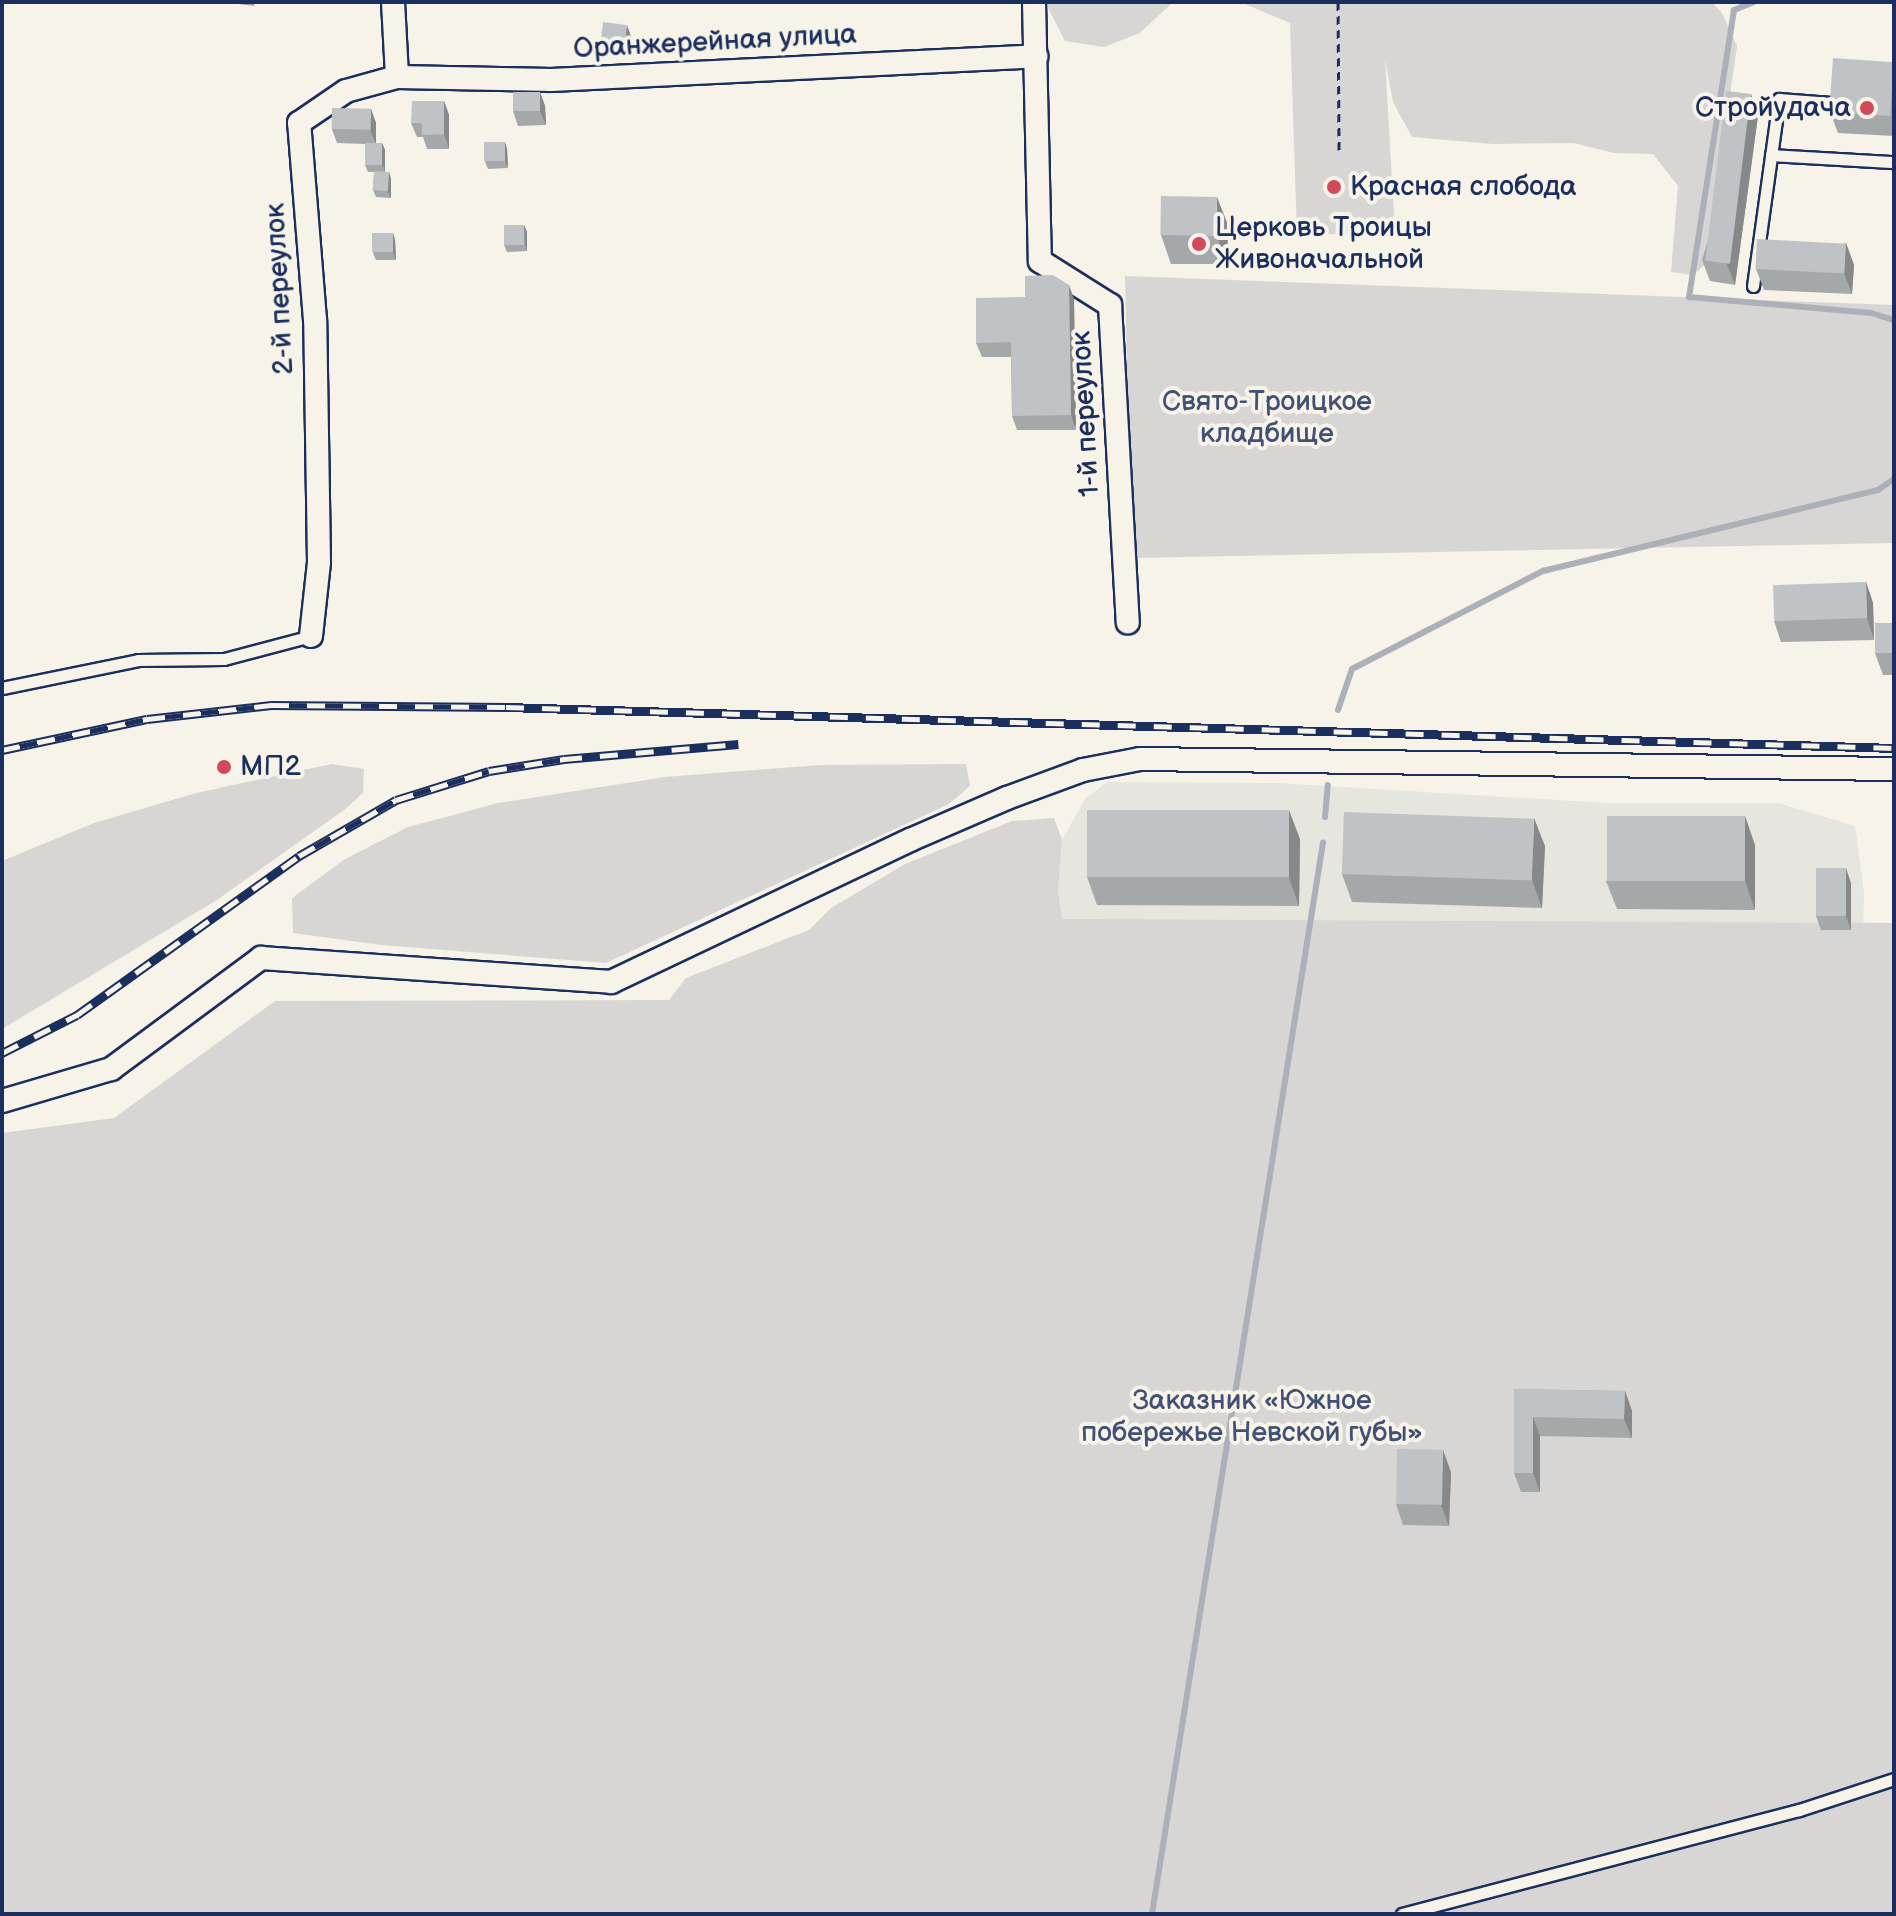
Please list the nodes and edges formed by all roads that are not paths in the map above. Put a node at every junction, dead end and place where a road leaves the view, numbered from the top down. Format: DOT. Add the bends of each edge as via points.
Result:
graph roads {
  1 [pos="393,2"];
  2 [pos="1034,2"];
  3 [pos="1036,56"];
  4 [pos="397,77"];
  5 [pos="1831,103"];
  6 [pos="1771,155"];
  7 [pos="1894,162"];
  8 [pos="1753,286"];
  9 [pos="1128,622"];
  10 [pos="311,636"];
  11 [pos="2,688"];
  12 [pos="1894,769"];
  13 [pos="2,1101"];
  14 [pos="1894,1779"];
  15 [pos="1402,1914"];
  1 -- 4 [label="street"];
  2 -- 3 [label="street, 1-й переулок"];
  3 -- 4 [label="street, Оранжерейная улица" via="552,80"];
  3 -- 9 [label="street, 1-й переулок" via="1040,261 1110,305"];
  4 -- 10 [label="street, 2-й переулок" via="346,91 299,123 315,335 319,562"];
  5 -- 6 [label="lane" via="1779,99"];
  6 -- 7 [label="lane"];
  6 -- 8 [label="lane"];
  10 -- 11 [label="lane" via="224,659 138,660"];
  12 -- 13 [label="street" via="1140,759 1083,770 1007,798 611,982 261,958 111,1069"];
  14 -- 15 [label="lane" via="1799,1810"];
}
